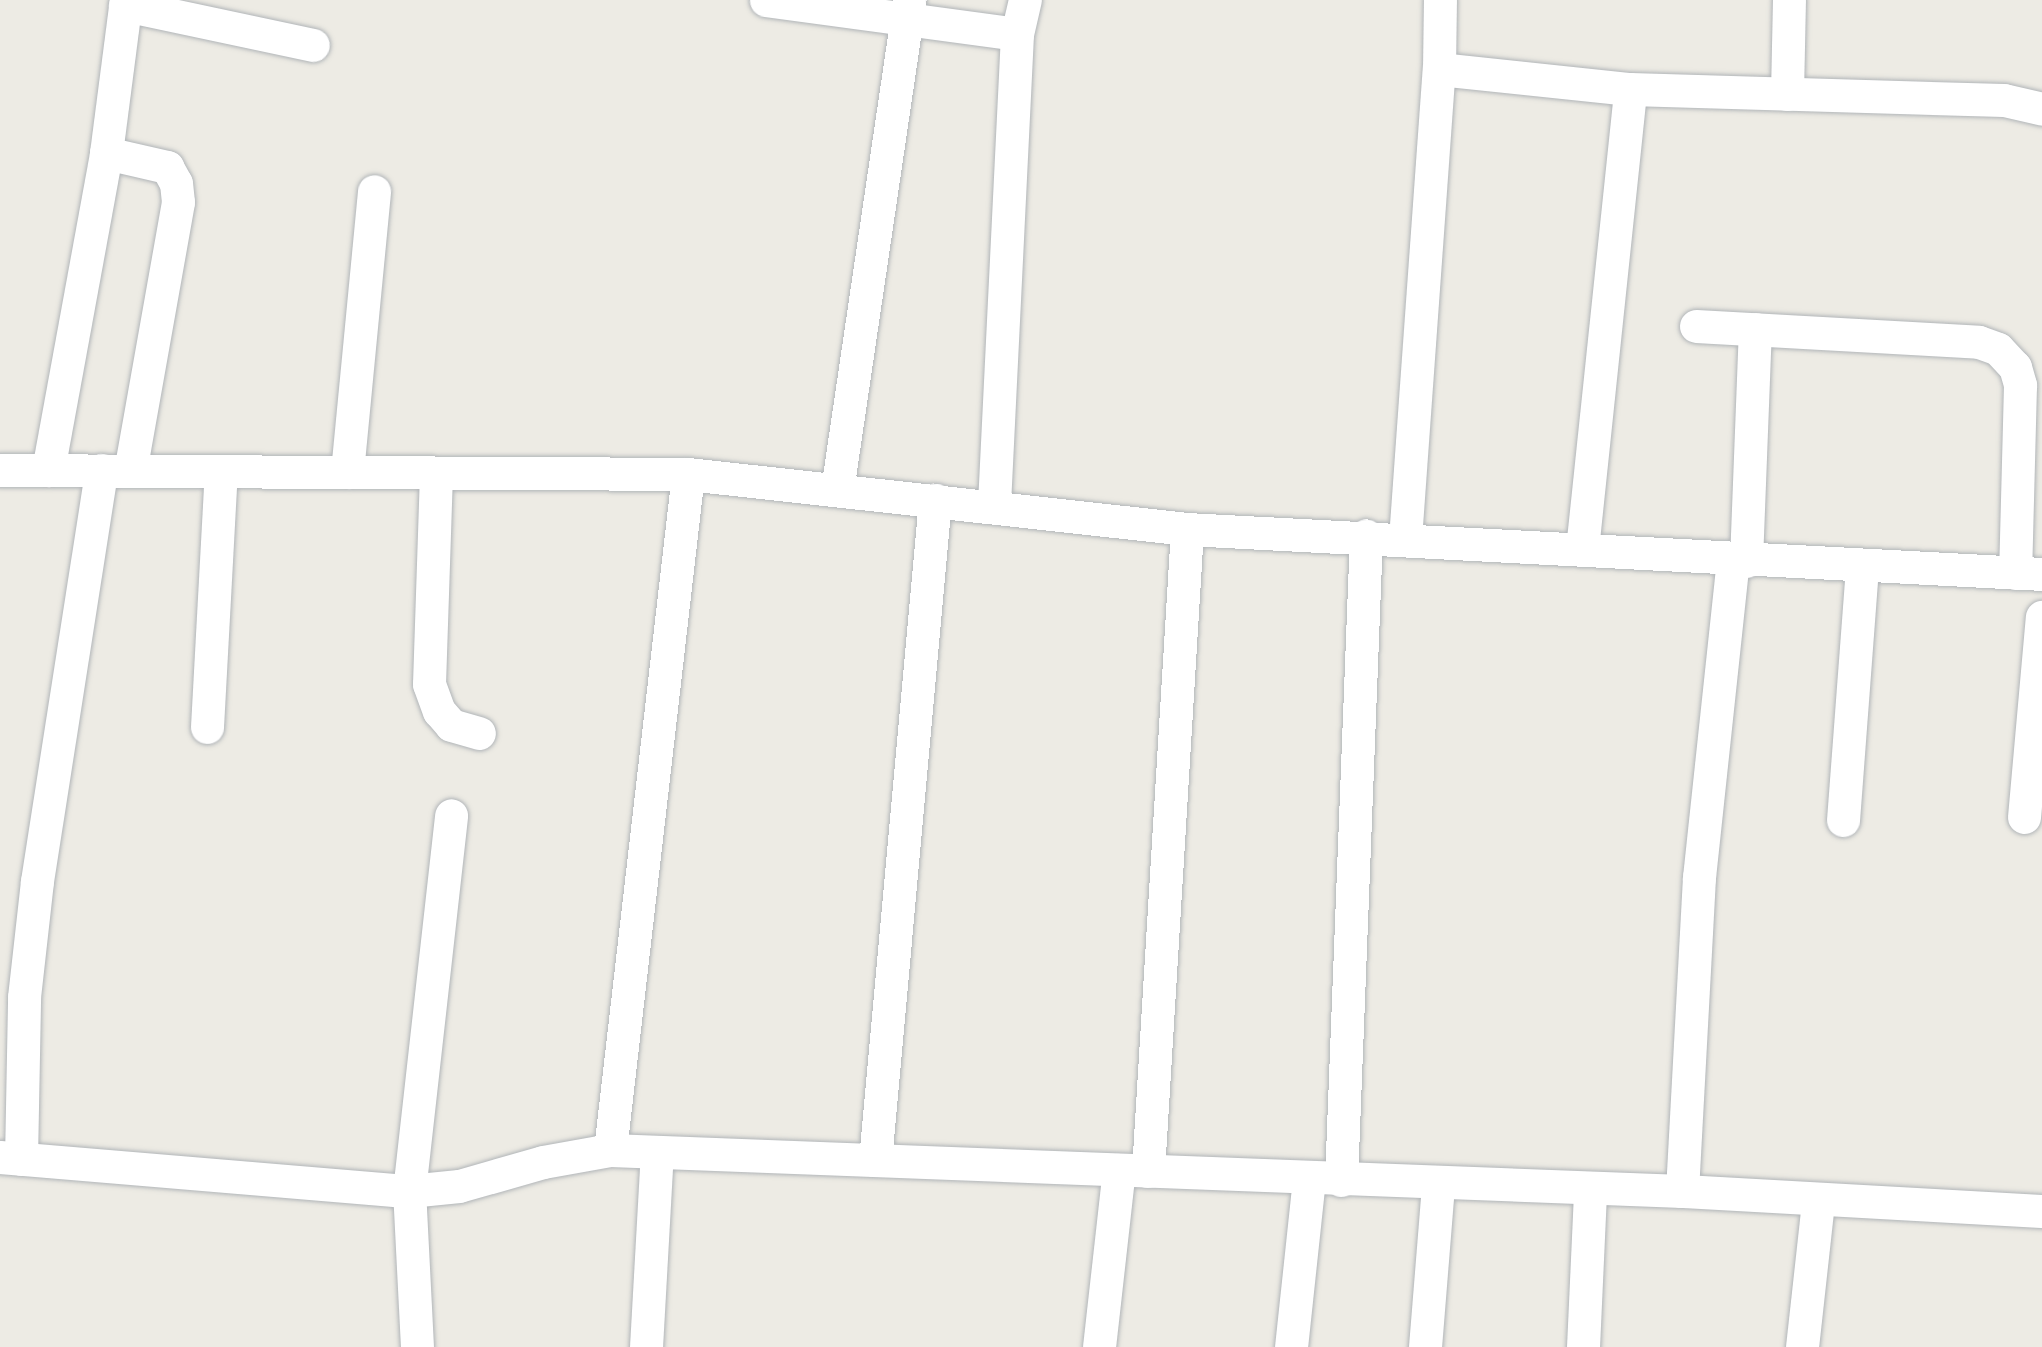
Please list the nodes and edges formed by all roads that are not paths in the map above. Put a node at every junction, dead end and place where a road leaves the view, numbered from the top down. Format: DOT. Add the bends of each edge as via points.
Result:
graph roads {
  1 [pos="766,0"];
  2 [pos="1025,0"];
  3 [pos="1440,0"];
  4 [pos="1789,0"];
  5 [pos="125,2"];
  6 [pos="907,10"];
  7 [pos="1017,34"];
  8 [pos="313,45"];
  9 [pos="1439,69"];
  10 [pos="1630,89"];
  11 [pos="1787,94"];
  12 [pos="2042,109"];
  13 [pos="106,153"];
  14 [pos="373,191"];
  15 [pos="1696,326"];
  16 [pos="1755,329"];
  17 [pos="0,470"];
  18 [pos="48,470"];
  19 [pos="116,471"];
  20 [pos="220,471"];
  21 [pos="347,472"];
  22 [pos="436,472"];
  23 [pos="688,474"];
  24 [pos="837,490"];
  25 [pos="935,500"];
  26 [pos="994,507"];
  27 [pos="1187,529"];
  28 [pos="1366,535"];
  29 [pos="1405,540"];
  30 [pos="1582,549"];
  31 [pos="1740,561"];
  32 [pos="1862,566"];
  33 [pos="2029,574"];
  34 [pos="2042,617"];
  35 [pos="207,727"];
  36 [pos="480,733"];
  37 [pos="451,815"];
  38 [pos="2024,817"];
  39 [pos="1843,820"];
  40 [pos="610,1150"];
  41 [pos="657,1152"];
  42 [pos="10,1158"];
  43 [pos="875,1160"];
  44 [pos="1133,1171"];
  45 [pos="1325,1179"];
  46 [pos="1438,1184"];
  47 [pos="409,1191"];
  48 [pos="1590,1191"];
  49 [pos="1682,1191"];
  50 [pos="1818,1201"];
  51 [pos="2042,1211"];
  52 [pos="417,1347"];
  53 [pos="646,1347"];
  54 [pos="1099,1347"];
  55 [pos="1291,1347"];
  56 [pos="1425,1347"];
  57 [pos="1583,1347"];
  58 [pos="1802,1347"];
  1 -- 6 [label="street"];
  2 -- 7 [label="street"];
  3 -- 9 [label="street"];
  4 -- 11 [label="street"];
  5 -- 8 [label="street"];
  5 -- 13 [label="street"];
  6 -- 7 [label="street"];
  6 -- 24 [label="street"];
  7 -- 26 [label="street"];
  9 -- 10 [label="street"];
  9 -- 29 [label="street"];
  10 -- 11 [label="street"];
  10 -- 30 [label="street"];
  11 -- 12 [label="street" via="2004,100"];
  13 -- 18 [label="street"];
  13 -- 19 [label="street" via="167,167 176,183 178,202"];
  14 -- 21 [label="street"];
  15 -- 16 [label="street"];
  16 -- 31 [label="street"];
  16 -- 33 [label="street" via="1979,342 1998,349 2015,368 2020,385"];
  17 -- 18 [label="street"];
  18 -- 19 [label="street"];
  19 -- 20 [label="street"];
  19 -- 42 [label="street" via="37,881"];
  20 -- 21 [label="street"];
  20 -- 35 [label="street"];
  21 -- 22 [label="street"];
  22 -- 23 [label="street"];
  22 -- 36 [label="street" via="429,684 439,711 451,725"];
  23 -- 24 [label="street"];
  23 -- 40 [label="street"];
  24 -- 25 [label="street"];
  25 -- 26 [label="street"];
  25 -- 43 [label="street"];
  26 -- 27 [label="street"];
  27 -- 28 [label="street"];
  27 -- 44 [label="street"];
  28 -- 29 [label="street"];
  28 -- 45 [label="street"];
  29 -- 30 [label="street"];
  30 -- 31 [label="street"];
  31 -- 32 [label="street"];
  31 -- 49 [label="street" via="1699,877"];
  32 -- 33 [label="street"];
  32 -- 39 [label="street"];
  34 -- 38 [label="street"];
  37 -- 47 [label="street"];
  40 -- 41 [label="street"];
  40 -- 47 [label="street" via="543,1162 459,1186"];
  41 -- 43 [label="street"];
  41 -- 53 [label="street"];
  42 -- 47 [label="street"];
  43 -- 44 [label="street"];
  44 -- 45 [label="street"];
  44 -- 54 [label="street"];
  45 -- 46 [label="street"];
  45 -- 55 [label="street"];
  46 -- 48 [label="street"];
  46 -- 56 [label="street"];
  47 -- 52 [label="street"];
  48 -- 49 [label="street"];
  48 -- 57 [label="street"];
  49 -- 50 [label="street"];
  50 -- 51 [label="street"];
  50 -- 58 [label="street"];
}
